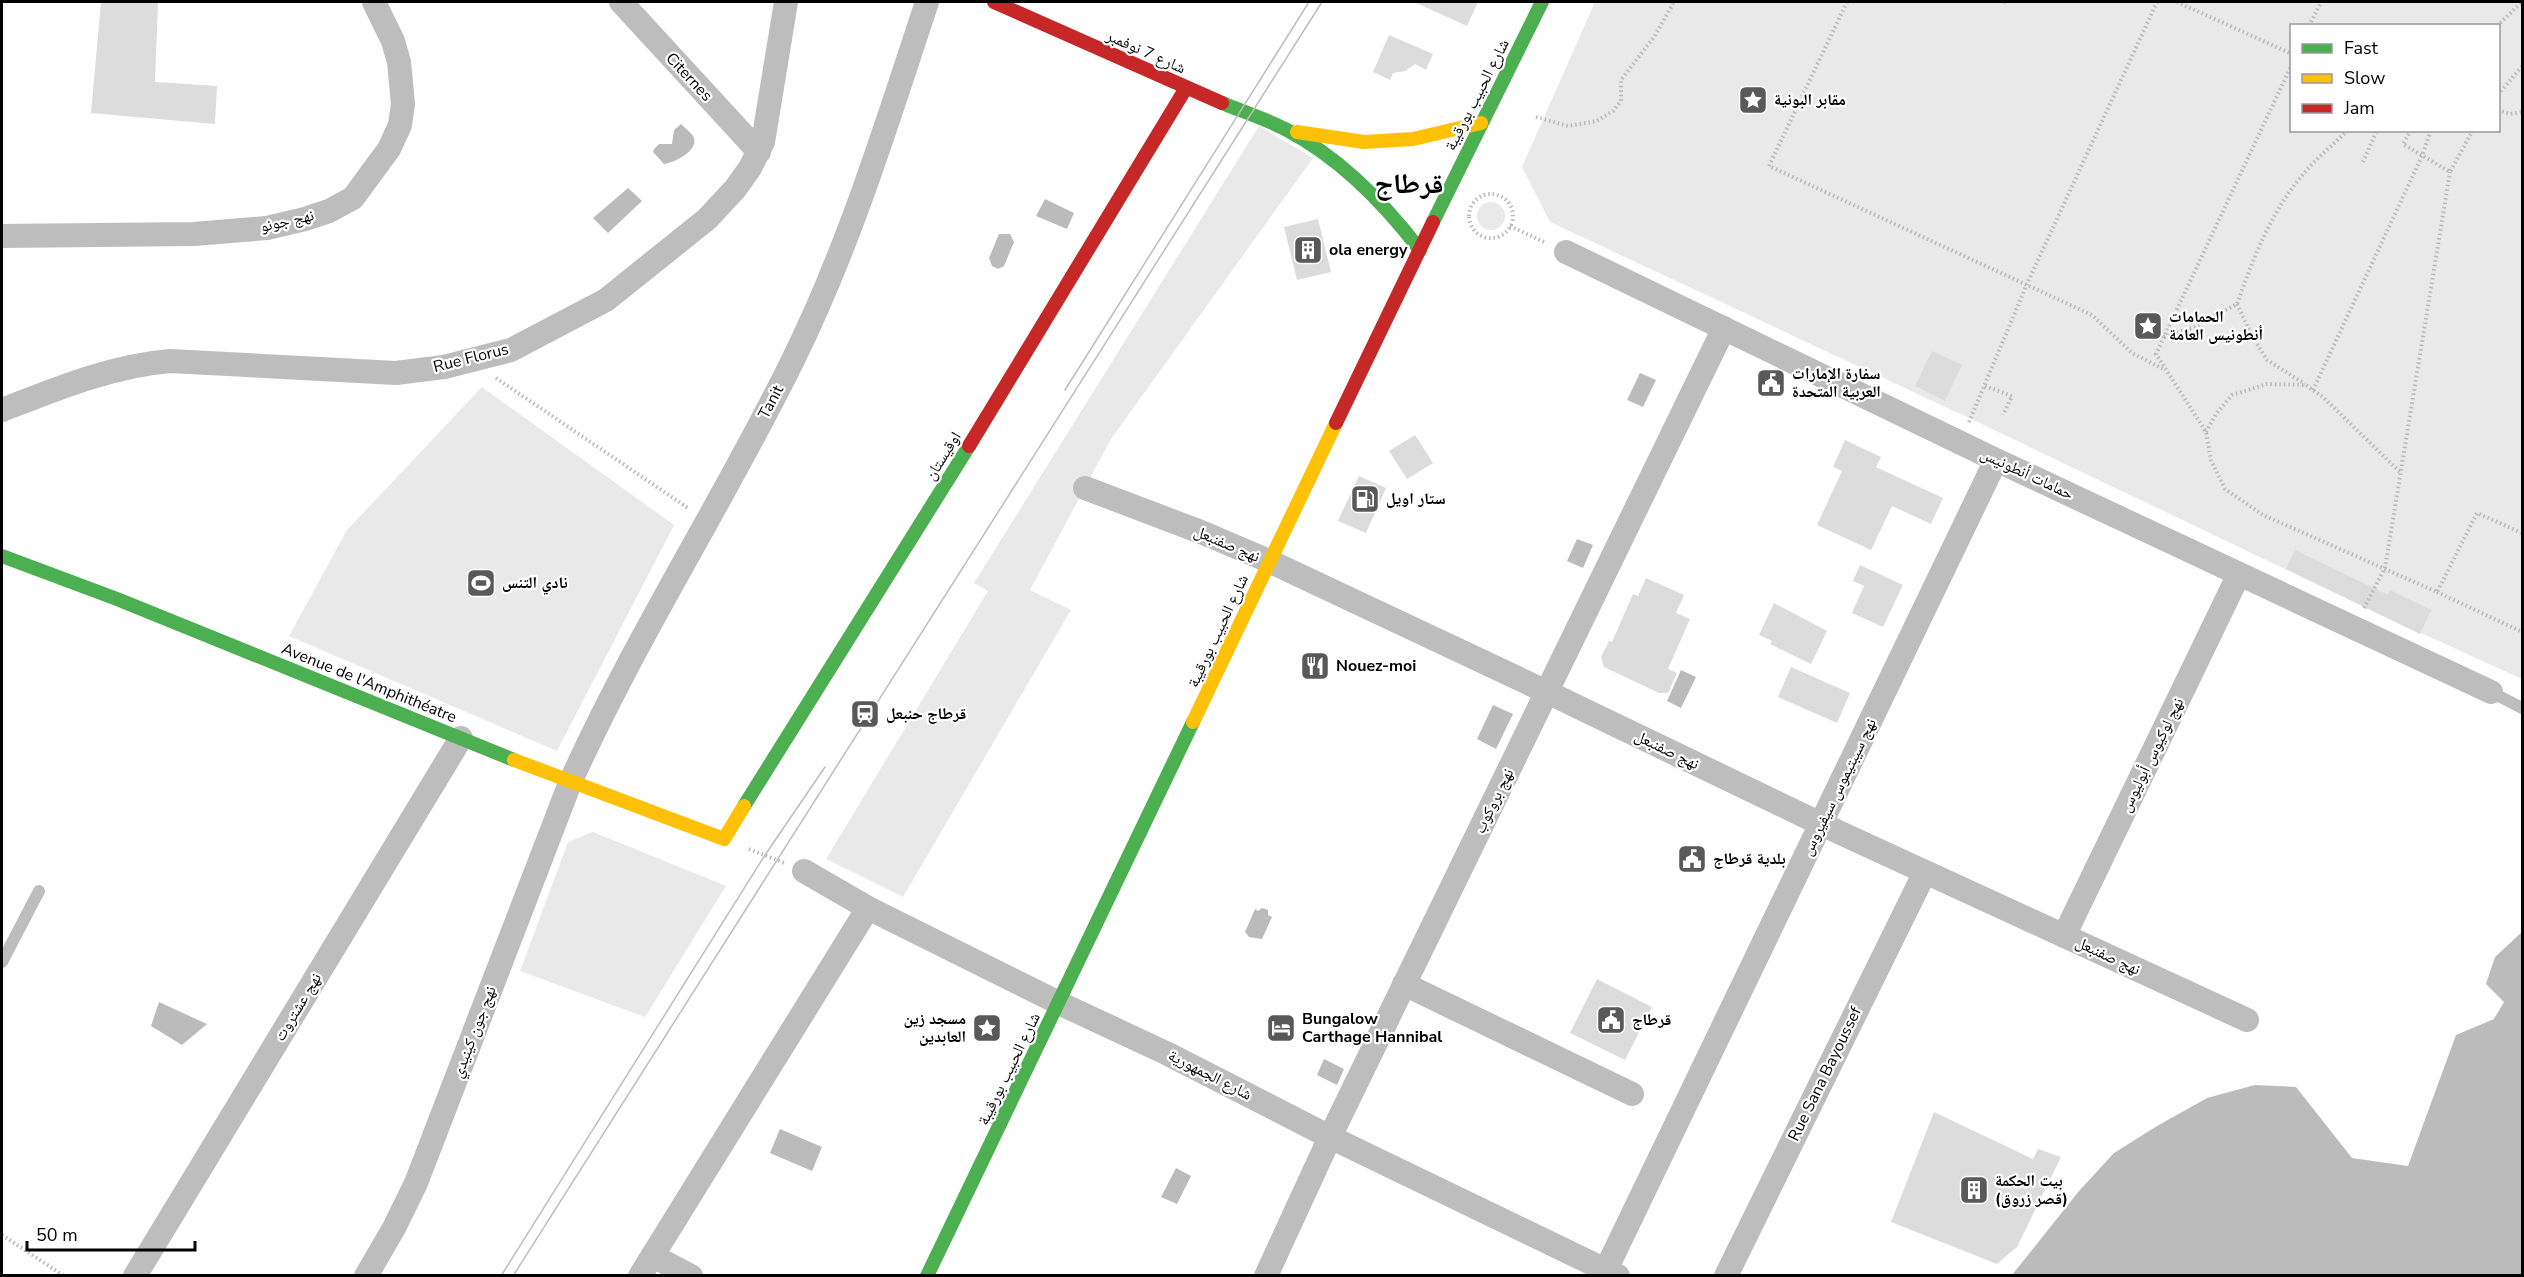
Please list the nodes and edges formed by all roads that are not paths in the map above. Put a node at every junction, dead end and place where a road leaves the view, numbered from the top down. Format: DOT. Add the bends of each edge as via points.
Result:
graph roads {
  1 [pos="374,2"];
  2 [pos="621,2"];
  3 [pos="786,2"];
  4 [pos="927,2"];
  5 [pos="994,2"];
  6 [pos="1542,2"];
  7 [pos="1186,88"];
  8 [pos="1481,123"];
  9 [pos="1287,130"];
  10 [pos="759,153"];
  11 [pos="2,237"];
  12 [pos="1420,250"];
  13 [pos="1566,252"];
  14 [pos="1724,328"];
  15 [pos="2,410"];
  16 [pos="1996,460"];
  17 [pos="1085,488"];
  18 [pos="2,556"];
  19 [pos="1269,561"];
  20 [pos="2239,574"];
  21 [pos="1547,692"];
  22 [pos="2491,692"];
  23 [pos="2523,708"];
  24 [pos="461,738"];
  25 [pos="570,783"];
  26 [pos="1821,824"];
  27 [pos="724,839"];
  28 [pos="804,871"];
  29 [pos="1925,872"];
  30 [pos="39,891"];
  31 [pos="868,908"];
  32 [pos="2064,936"];
  33 [pos="2,962"];
  34 [pos="1404,984"];
  35 [pos="1059,1003"];
  36 [pos="2247,1020"];
  37 [pos="1632,1094"];
  38 [pos="1330,1137"];
  39 [pos="646,1266"];
  40 [pos="1609,1274"];
  41 [pos="135,1275"];
  42 [pos="366,1275"];
  43 [pos="691,1275"];
  44 [pos="927,1275"];
  45 [pos="1266,1275"];
  46 [pos="1726,1275"];
  1 -- 11 [label="street, نهج جونو" via="399,62 403,104 400,125 389,149 353,198 329,211 267,228 194,234"];
  2 -- 10 [label="street, Citernes"];
  3 -- 10 [label="street, Rue Florus"];
  4 -- 25 [label="street, Tanit" via="825,291 708,522 598,721"];
  5 -- 7 [label="main road, شارع 7 نوفمبر"];
  6 -- 8 [label="main road, شارع الحبيب بورقيبة"];
  7 -- 9 [label="main road, شارع 7 نوفمبر"];
  7 -- 27 [label="main road, اوقيستان"];
  8 -- 9 [label="main road, شارع 7 نوفمبر" via="1413,139 1364,142"];
  8 -- 12 [label="main road, شارع الحبيب بورقيبة"];
  9 -- 12 [label="main road, شارع 7 نوفمبر" via="1343,167 1394,216"];
  10 -- 15 [label="street, Rue Florus" via="735,189 707,219 606,300 510,350 396,373 146,363 120,367"];
  12 -- 19 [label="main road, شارع الحبيب بورقيبة"];
  13 -- 14 [label="street, حمامات أنطونيس"];
  14 -- 16 [label="street, حمامات أنطونيس"];
  14 -- 21 [label="street, نهج بروكوب"];
  16 -- 20 [label="street, حمامات أنطونيس"];
  16 -- 26 [label="street, نهج سيبتيموس سيفيروس"];
  17 -- 19 [label="street, نهج صفنبعل"];
  18 -- 24 [label="main road, Avenue de l'Amphithéatre"];
  19 -- 21 [label="street, نهج صفنبعل"];
  19 -- 35 [label="main road, شارع الحبيب بورقيبة"];
  20 -- 22 [label="street, حمامات أنطونيس"];
  20 -- 32 [label="street, نهج لوكيوس أبوليوس"];
  21 -- 26 [label="street, نهج صفنبعل"];
  21 -- 34 [label="street, نهج بروكوب"];
  22 -- 23 [label="lane"];
  24 -- 25 [label="main road, Avenue de l'Amphithéatre"];
  24 -- 41 [label="street, نهج عشتروت"];
  25 -- 27 [label="main road, Avenue de l'Amphithéatre"];
  25 -- 42 [label="street, نهج جون كينيدي" via="416,1183"];
  26 -- 29 [label="street, نهج صفنبعل"];
  26 -- 40 [label="street, نهج سيبتيموس سيفيروس"];
  28 -- 31 [label="street, شارع الجمهورية"];
  29 -- 32 [label="street, نهج صفنبعل"];
  29 -- 46 [label="street, Rue Sana Bayoussef"];
  30 -- 33 [label="lane"];
  31 -- 35 [label="street, شارع الجمهورية"];
  31 -- 39 [label="street"];
  32 -- 36 [label="street, نهج صفنبعل"];
  34 -- 37 [label="street"];
  34 -- 38 [label="street, نهج بروكوب"];
  35 -- 38 [label="street, شارع الجمهورية"];
  35 -- 44 [label="main road, شارع الحبيب بورقيبة"];
  38 -- 40 [label="street, شارع الجمهورية"];
  38 -- 45 [label="street, نهج بروكوب"];
  39 -- 43 [label="street"];
}
